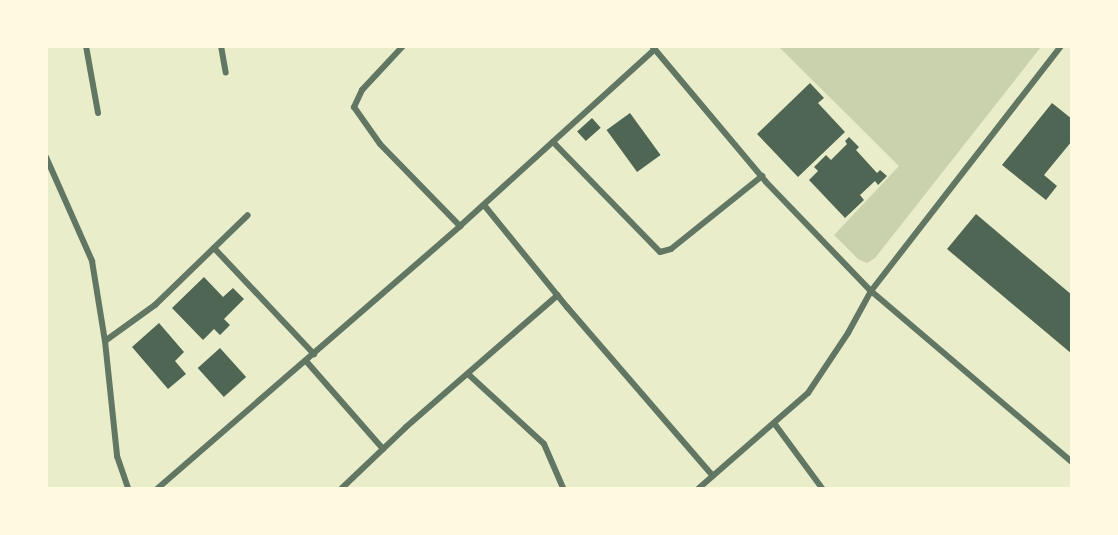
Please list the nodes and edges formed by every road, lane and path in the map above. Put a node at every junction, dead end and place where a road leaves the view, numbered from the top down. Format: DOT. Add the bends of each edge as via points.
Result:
graph roads {
  1 [pos="86,46"];
  2 [pos="220,46"];
  3 [pos="403,46"];
  4 [pos="1060,46"];
  5 [pos="653,48"];
  6 [pos="226,73"];
  7 [pos="98,113"];
  8 [pos="553,142"];
  9 [pos="46,157"];
  10 [pos="762,176"];
  11 [pos="484,205"];
  12 [pos="248,215"];
  13 [pos="460,226"];
  14 [pos="214,248"];
  15 [pos="871,291"];
  16 [pos="558,295"];
  17 [pos="105,341"];
  18 [pos="314,354"];
  19 [pos="306,361"];
  20 [pos="468,374"];
  21 [pos="774,423"];
  22 [pos="383,449"];
  23 [pos="1071,462"];
  24 [pos="713,476"];
  25 [pos="345,486"];
  26 [pos="128,489"];
  27 [pos="158,489"];
  28 [pos="354,489"];
  29 [pos="563,489"];
  30 [pos="699,489"];
  31 [pos="822,489"];
  1 -- 7 [label="street"];
  2 -- 6 [label="street"];
  3 -- 13 [label="street" via="362,90 354,107 380,144"];
  4 -- 15 [label="street"];
  5 -- 8 [label="street"];
  5 -- 10 [label="street"];
  8 -- 10 [label="street" via="660,252 671,249"];
  8 -- 11 [label="street"];
  9 -- 17 [label="street" via="92,261"];
  10 -- 15 [label="street"];
  11 -- 13 [label="street"];
  11 -- 16 [label="street"];
  12 -- 14 [label="street"];
  13 -- 18 [label="street"];
  14 -- 17 [label="street" via="155,305"];
  14 -- 18 [label="street"];
  15 -- 21 [label="street" via="808,393"];
  15 -- 23 [label="street"];
  16 -- 20 [label="street"];
  16 -- 24 [label="street"];
  17 -- 26 [label="street" via="117,456"];
  18 -- 19 [label="street"];
  19 -- 22 [label="street"];
  19 -- 27 [label="street"];
  20 -- 22 [label="street"];
  20 -- 29 [label="street" via="544,444"];
  21 -- 24 [label="street"];
  21 -- 31 [label="street"];
  22 -- 25 [label="street"];
  24 -- 30 [label="street"];
  25 -- 28 [label="street"];
}
